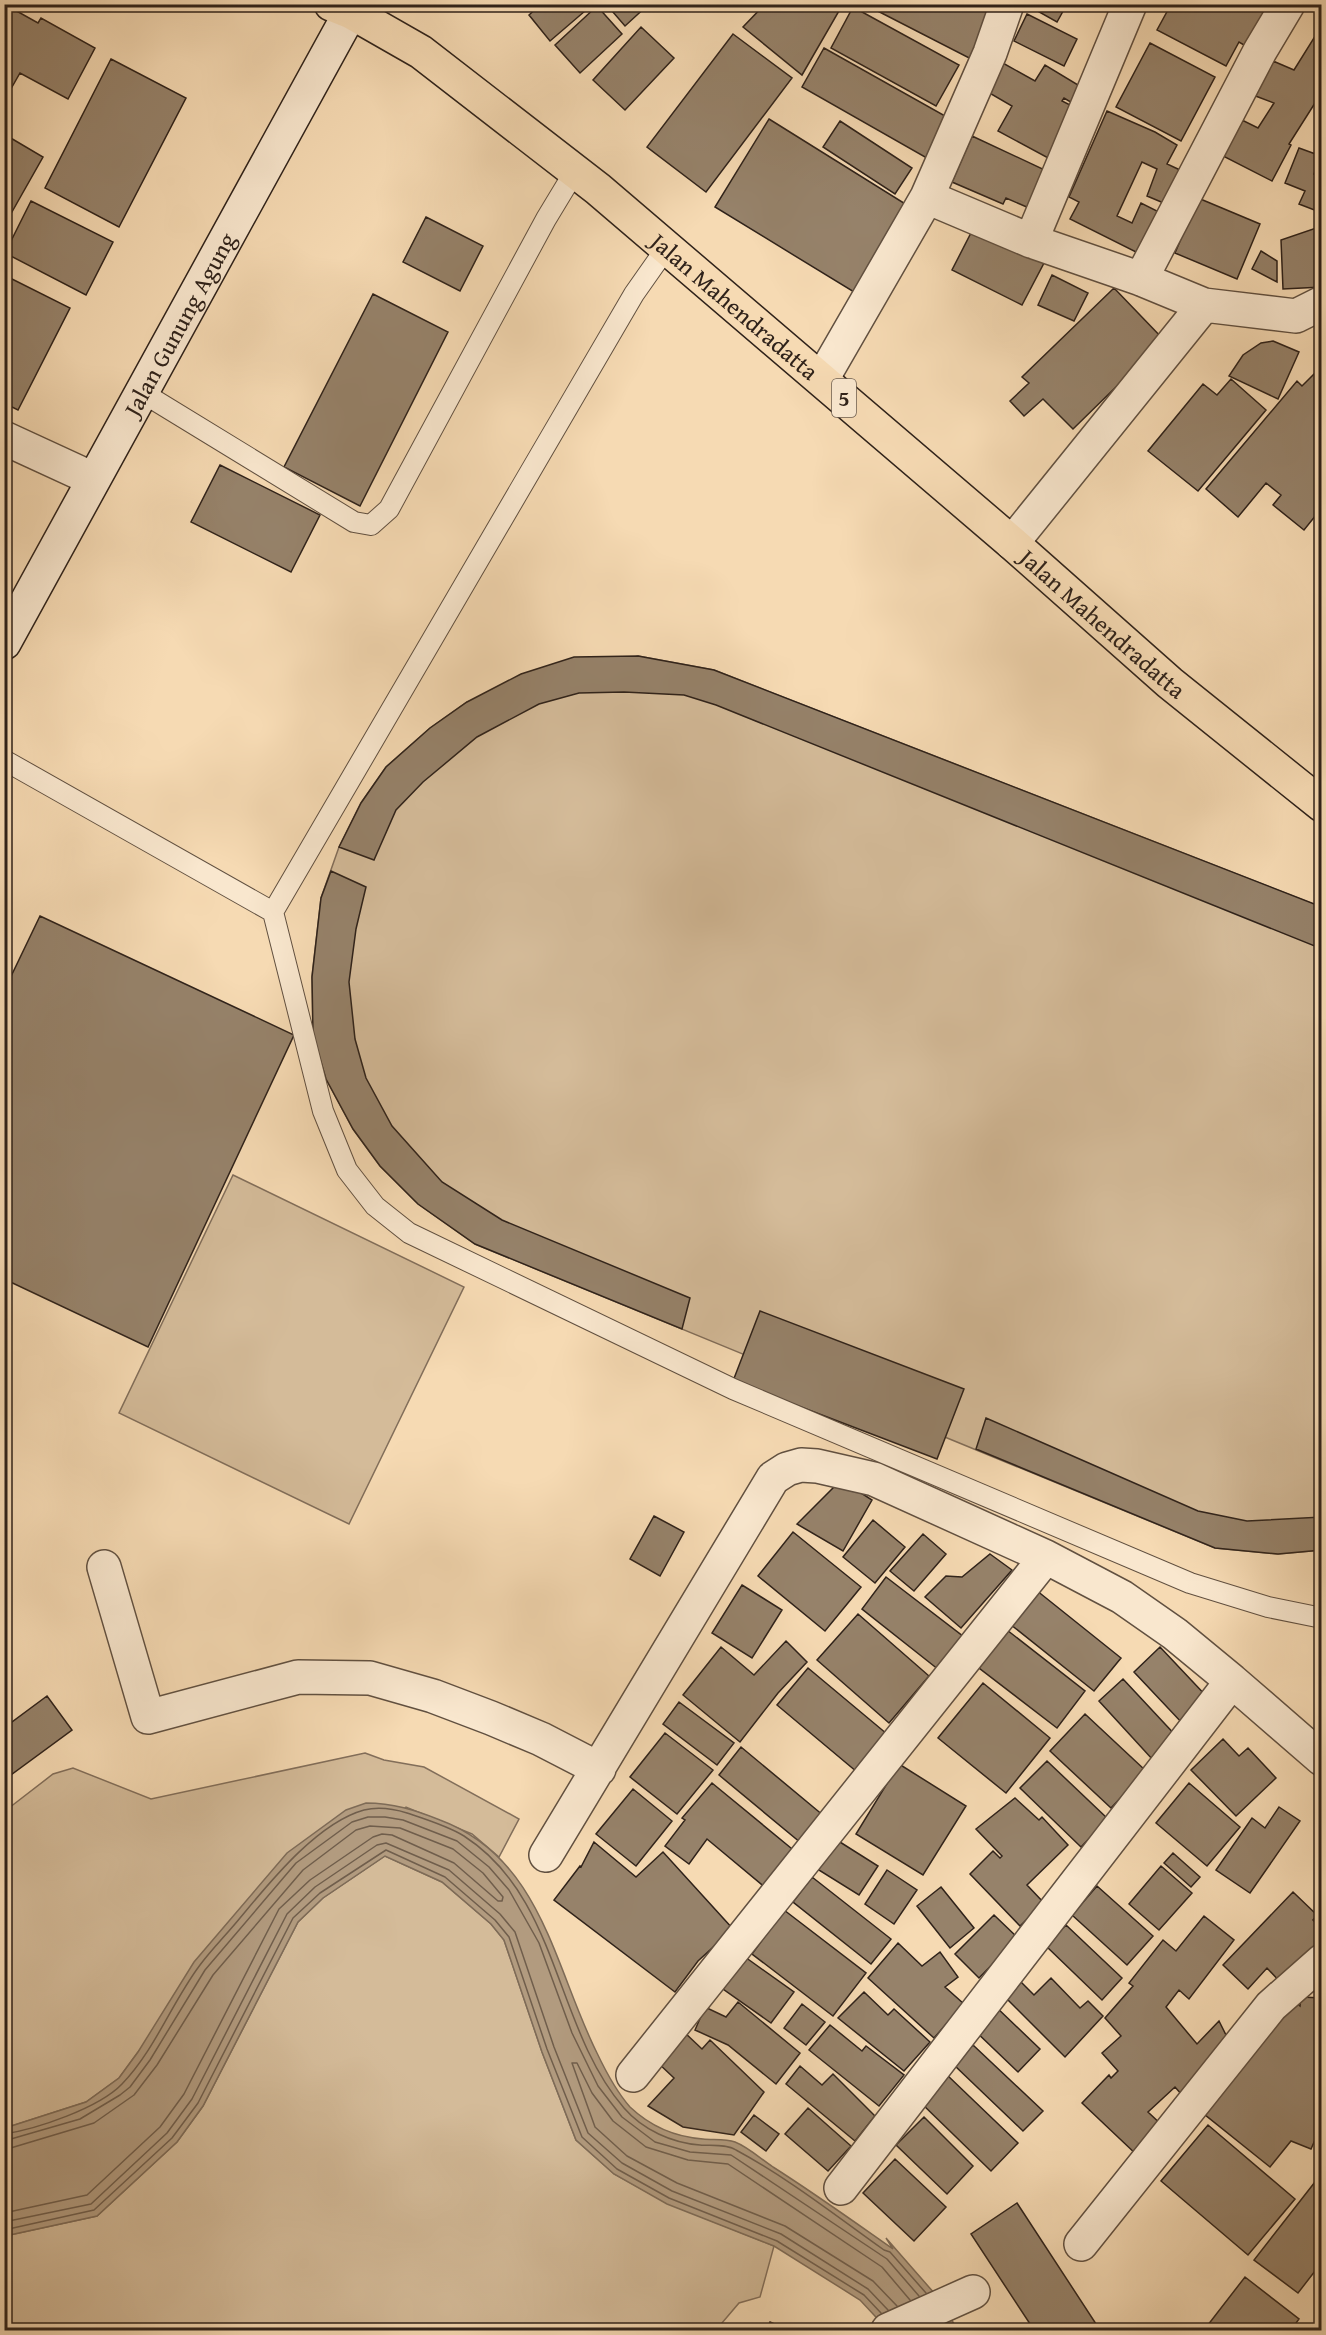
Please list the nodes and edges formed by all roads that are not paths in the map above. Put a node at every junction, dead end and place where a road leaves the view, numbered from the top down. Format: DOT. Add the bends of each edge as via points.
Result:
graph roads {
  1 [pos="1007,4"];
  2 [pos="1130,4"];
  3 [pos="1288,4"];
  4 [pos="346,7"];
  5 [pos="575,171"];
  6 [pos="927,197"];
  7 [pos="1030,241"];
  8 [pos="667,247"];
  9 [pos="1141,279"];
  10 [pos="1204,305"];
  11 [pos="1309,310"];
  12 [pos="822,380"];
  13 [pos="143,393"];
  14 [pos="4,438"];
  15 [pos="93,479"];
  16 [pos="1012,543"];
  17 [pos="4,643"];
  18 [pos="4,760"];
  19 [pos="1322,805"];
  20 [pos="273,912"];
  21 [pos="1046,1557"];
  22 [pos="104,1567"];
  23 [pos="1322,1618"];
  24 [pos="1232,1681"];
  25 [pos="1322,1759"];
  26 [pos="599,1769"];
  27 [pos="546,1855"];
  28 [pos="1322,1961"];
  29 [pos="633,2075"];
  30 [pos="841,2188"];
  31 [pos="1081,2244"];
  32 [pos="973,2292"];
  33 [pos="888,2331"];
  1 -- 6 [label="street" via="990,53"];
  2 -- 7 [label="street"];
  3 -- 9 [label="street"];
  4 -- 5 [label="highway, Jalan Mahendradatta / 5" via="421,52"];
  4 -- 13 [label="street, Jalan Gunung Agung"];
  5 -- 8 [label="highway, Jalan Mahendradatta / 5"];
  5 -- 13 [label="lane" via="389,509 371,525 354,522"];
  6 -- 7 [label="street"];
  6 -- 12 [label="street"];
  7 -- 9 [label="street"];
  8 -- 12 [label="highway, Jalan Mahendradatta / 5"];
  8 -- 20 [label="lane" via="634,294"];
  9 -- 10 [label="street"];
  10 -- 11 [label="street"];
  10 -- 16 [label="street"];
  12 -- 16 [label="highway, Jalan Mahendradatta / 5"];
  13 -- 15 [label="street, Jalan Gunung Agung"];
  14 -- 15 [label="street"];
  15 -- 17 [label="street, Jalan Gunung Agung"];
  16 -- 19 [label="highway, Jalan Mahendradatta / 5" via="1170,683"];
  18 -- 20 [label="lane"];
  20 -- 23 [label="lane" via="323,1111 347,1170 375,1206 409,1233 733,1389 1179,1578 1268,1607"];
  21 -- 24 [label="street" via="1122,1597"];
  21 -- 26 [label="street" via="874,1479 817,1466 787,1469 773,1478"];
  21 -- 29 [label="street"];
  22 -- 26 [label="street" via="148,1717 298,1677 370,1678 491,1718"];
  24 -- 25 [label="street"];
  24 -- 30 [label="street"];
  26 -- 27 [label="street"];
  28 -- 31 [label="street" via="1271,2006"];
  32 -- 33 [label="street"];
}
